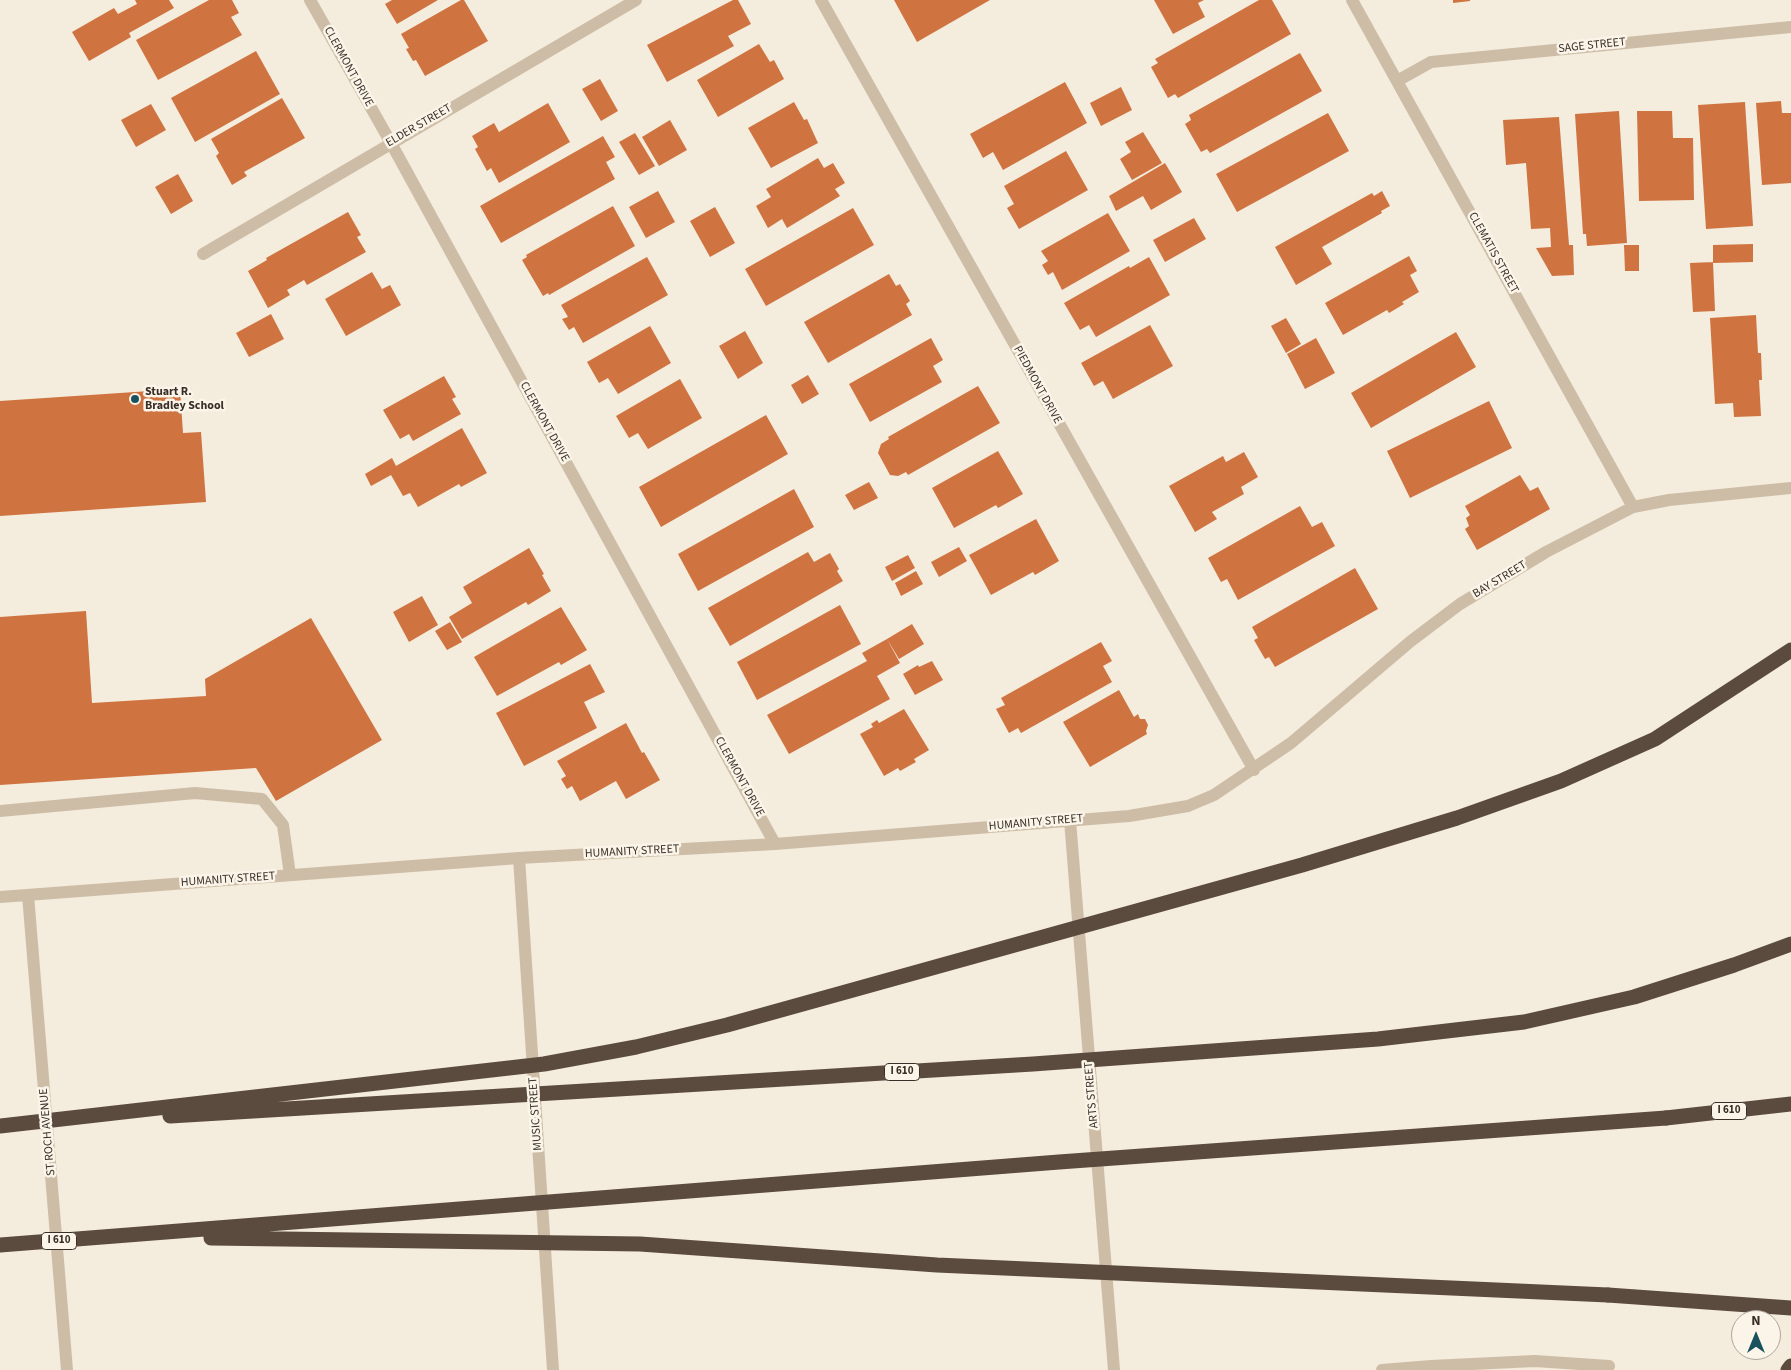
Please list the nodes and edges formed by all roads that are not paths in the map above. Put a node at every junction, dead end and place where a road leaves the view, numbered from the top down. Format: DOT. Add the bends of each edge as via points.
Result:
graph roads {
  1 [pos="310,0"];
  2 [pos="636,0"];
  3 [pos="821,0"];
  4 [pos="1352,0"];
  5 [pos="1791,27"];
  6 [pos="1398,81"];
  7 [pos="391,143"];
  8 [pos="203,254"];
  9 [pos="1791,488"];
  10 [pos="1633,507"];
  11 [pos="1791,650"];
  12 [pos="1254,770"];
  13 [pos="0,811"];
  14 [pos="1070,820"];
  15 [pos="776,844"];
  16 [pos="519,858"];
  17 [pos="290,875"];
  18 [pos="28,895"];
  19 [pos="0,897"];
  20 [pos="1791,944"];
  21 [pos="1791,1104"];
  22 [pos="0,1126"];
  23 [pos="118,1236"];
  24 [pos="0,1245"];
  25 [pos="1791,1308"];
  26 [pos="1610,1366"];
  27 [pos="1791,1366"];
  28 [pos="67,1370"];
  29 [pos="553,1370"];
  30 [pos="1114,1370"];
  31 [pos="1382,1370"];
  32 [pos="1788,1370"];
  1 -- 7 [label="street, CLERMONT DRIVE"];
  2 -- 7 [label="street, ELDER STREET"];
  3 -- 12 [label="street, PIEDMONT DRIVE"];
  4 -- 6 [label="street, CLEMATIS STREET"];
  5 -- 6 [label="street, SAGE STREET" via="1431,62"];
  6 -- 10 [label="street, CLEMATIS STREET"];
  7 -- 8 [label="street, ELDER STREET"];
  7 -- 15 [label="street, CLERMONT DRIVE"];
  9 -- 10 [label="street, BAY STREET" via="1669,500"];
  10 -- 12 [label="street, BAY STREET" via="1546,552 1460,604 1411,640 1292,743"];
  11 -- 22 [label="highway, bridge" via="1655,739 1561,781 1466,815 1302,865 727,1025 636,1047 544,1064"];
  12 -- 14 [label="street, HUMANITY STREET" via="1214,795 1188,806 1129,816"];
  13 -- 17 [label="street" via="195,793 262,799 283,825"];
  14 -- 15 [label="street, HUMANITY STREET"];
  14 -- 30 [label="street, ARTS STREET"];
  15 -- 16 [label="street, HUMANITY STREET"];
  16 -- 17 [label="street, HUMANITY STREET"];
  16 -- 29 [label="street, MUSIC STREET"];
  17 -- 18 [label="street, HUMANITY STREET"];
  18 -- 19 [label="street, HUMANITY STREET"];
  18 -- 28 [label="street, ST ROCH AVENUE"];
  20 -- 22 [label="highway, I 610, bridge" via="1625,999 1524,1022 1378,1040"];
  21 -- 23 [label="highway, I 610, bridge" via="1666,1118"];
  23 -- 24 [label="highway, I 610, bridge"];
  23 -- 25 [label="highway, bridge" via="640,1244 937,1265 1608,1295"];
  26 -- 31 [label="street" via="1535,1361"];
  27 -- 32 [label="highway"];
}
